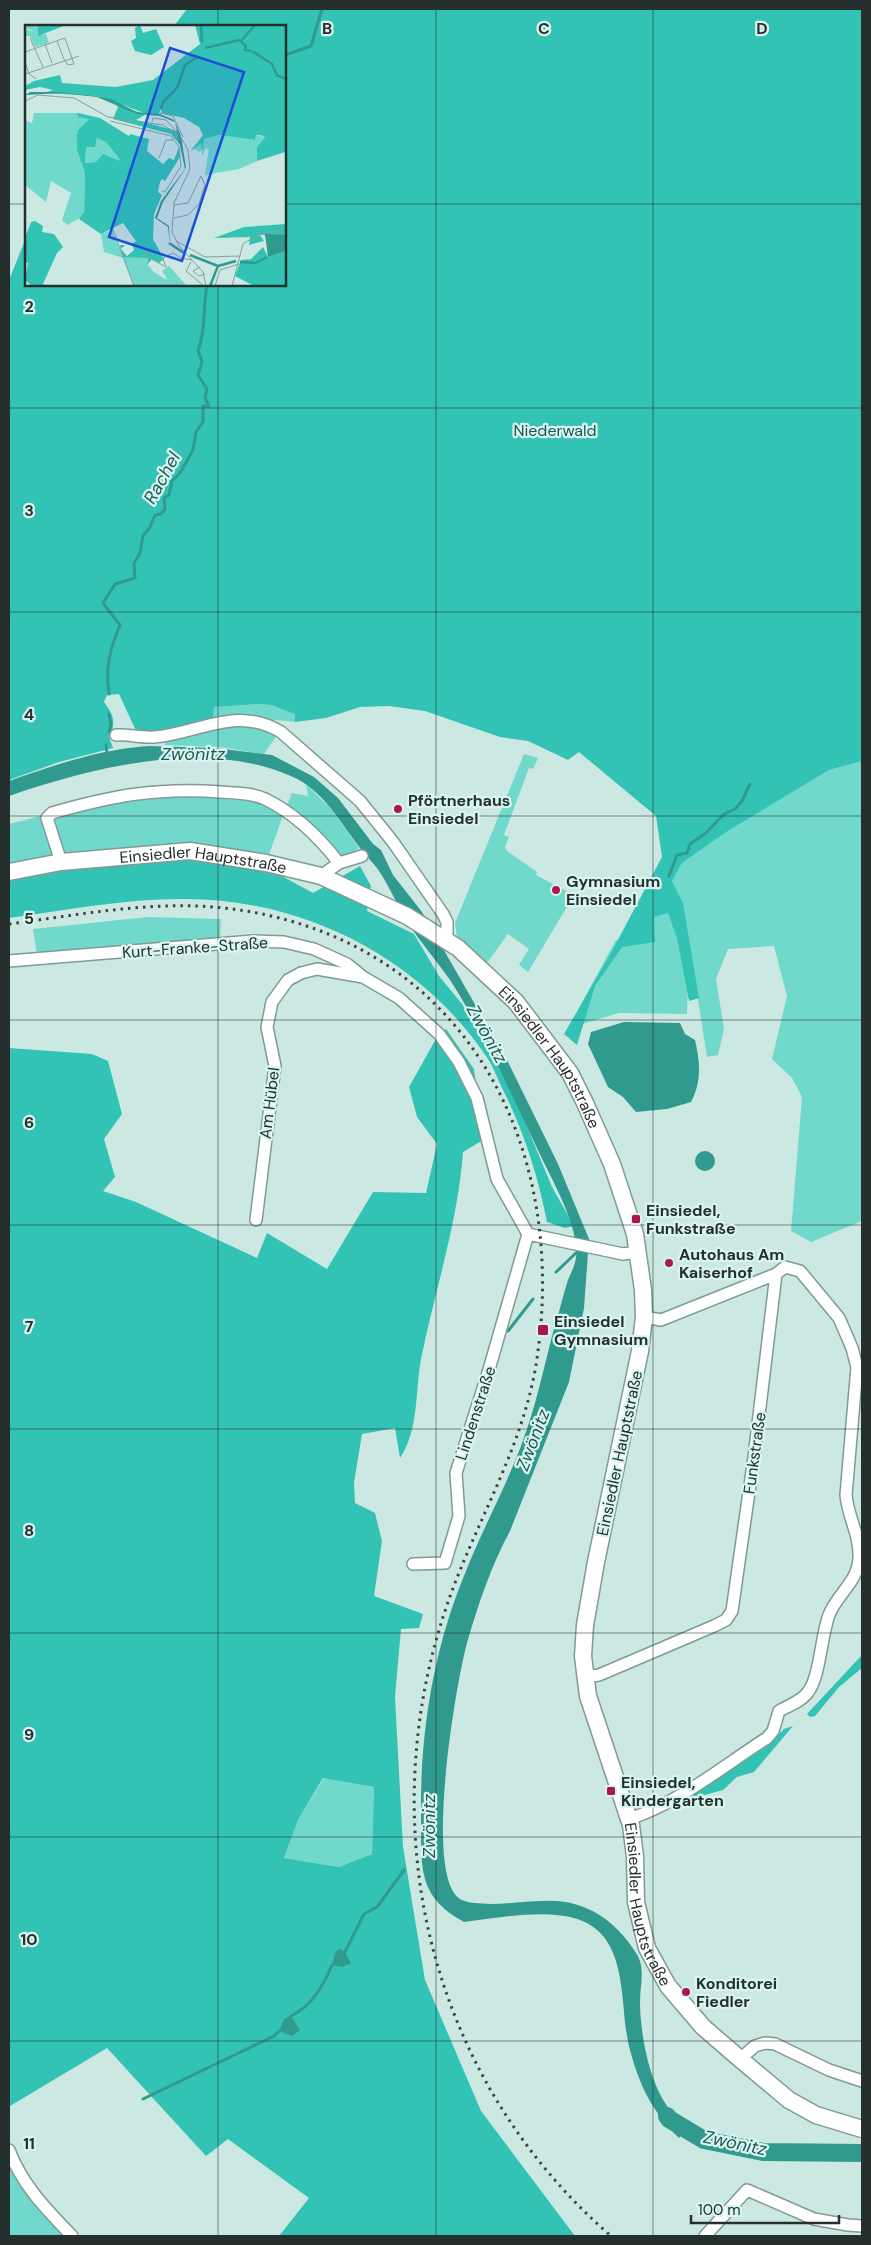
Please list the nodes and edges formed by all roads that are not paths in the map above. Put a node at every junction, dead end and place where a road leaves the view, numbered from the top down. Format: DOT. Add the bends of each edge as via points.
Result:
graph roads {
  1 [pos="116,735"];
  2 [pos="362,856"];
  3 [pos="61,862"];
  4 [pos="339,863"];
  5 [pos="9,872"];
  6 [pos="321,876"];
  7 [pos="448,940"];
  8 [pos="9,961"];
  9 [pos="362,978"];
  10 [pos="256,1220"];
  11 [pos="528,1234"];
  12 [pos="638,1252"];
  13 [pos="776,1274"];
  14 [pos="644,1317"];
  15 [pos="413,1564"];
  16 [pos="585,1677"];
  17 [pos="629,1819"];
  18 [pos="740,2059"];
  19 [pos="862,2081"];
  20 [pos="862,2129"];
  21 [pos="9,2150"];
  22 [pos="862,2226"];
  23 [pos="72,2236"];
  24 [pos="705,2236"];
  1 -- 7 [label="street" via="154,737 224,721 246,720 267,724 281,732 360,801 393,842 443,914"];
  2 -- 4 [label="street"];
  3 -- 4 [label="street" via="47,818 52,813 131,793 205,791 243,793 266,800 296,817 321,840"];
  3 -- 5 [label="main road, Einsiedler Hauptstraße"];
  3 -- 6 [label="main road, Einsiedler Hauptstraße" via="190,851"];
  4 -- 6 [label="street"];
  6 -- 7 [label="main road, Einsiedler Hauptstraße" via="384,904"];
  7 -- 12 [label="main road, Einsiedler Hauptstraße" via="516,1002 570,1073 612,1164"];
  8 -- 9 [label="street, Kurt-Franke-Straße" via="254,941 276,942 314,948 347,964"];
  9 -- 10 [label="street, Am Hübel" via="317,968 288,980 272,1002 267,1027 275,1066"];
  9 -- 11 [label="street, Kurt-Franke-Straße" via="399,998 439,1034 459,1062 477,1098 497,1179"];
  11 -- 12 [label="street" via="623,1254"];
  11 -- 15 [label="street, Lindenstraße" via="456,1474 459,1516 445,1563"];
  12 -- 14 [label="main road, Einsiedler Hauptstraße"];
  13 -- 14 [label="street" via="661,1320"];
  13 -- 16 [label="street, Funkstraße" via="732,1610 726,1620 714,1626 599,1675"];
  13 -- 17 [label="street" via="785,1267 800,1271 839,1318 852,1348 857,1366 846,1495 847,1507 859,1537 859,1560 854,1578 831,1610 823,1630 808,1694 779,1711 774,1731 766,1738 685,1791"];
  14 -- 16 [label="main road, Einsiedler Hauptstraße" via="585,1625"];
  16 -- 17 [label="main road, Einsiedler Hauptstraße" via="597,1725"];
  17 -- 18 [label="main road, Einsiedler Hauptstraße" via="635,1857 636,1902 647,1948 668,1986 703,2026"];
  18 -- 19 [label="street" via="755,2046 775,2044 829,2070"];
  18 -- 20 [label="main road, Einsiedler Hauptstraße" via="789,2100 816,2114"];
  21 -- 23 [label="street" via="40,2203"];
  22 -- 24 [label="street" via="814,2218 747,2190"];
}
